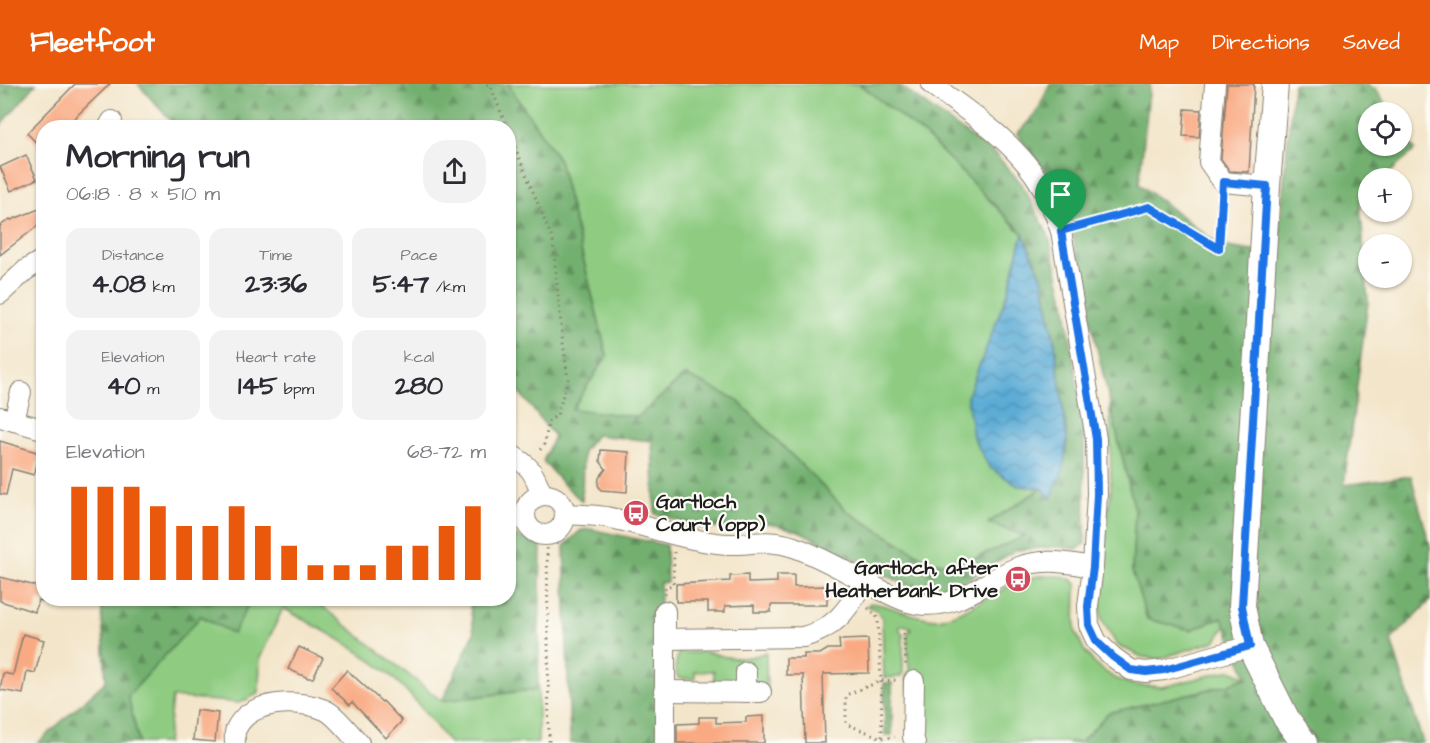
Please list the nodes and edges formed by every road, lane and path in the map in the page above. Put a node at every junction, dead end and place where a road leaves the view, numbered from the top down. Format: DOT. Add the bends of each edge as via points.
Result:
graph roads {
  1 [pos="488,84"];
  2 [pos="931,84"];
  3 [pos="1215,84"];
  4 [pos="1275,84"];
  5 [pos="504,120"];
  6 [pos="516,149"];
  7 [pos="1223,182"];
  8 [pos="1267,186"];
  9 [pos="1061,231"];
  10 [pos="36,264"];
  11 [pos="0,294"];
  12 [pos="21,392"];
  13 [pos="7,419"];
  14 [pos="36,427"];
  15 [pos="516,458"];
  16 [pos="526,464"];
  17 [pos="542,495"];
  18 [pos="566,514"];
  19 [pos="674,535"];
  20 [pos="547,536"];
  21 [pos="1093,567"];
  22 [pos="866,582"];
  23 [pos="673,585"];
  24 [pos="854,598"];
  25 [pos="665,611"];
  26 [pos="904,633"];
  27 [pos="665,639"];
  28 [pos="1250,646"];
  29 [pos="881,681"];
  30 [pos="908,681"];
  31 [pos="751,685"];
  32 [pos="664,692"];
  33 [pos="235,736"];
  34 [pos="882,738"];
  35 [pos="359,743"];
  36 [pos="549,743"];
  37 [pos="665,743"];
  38 [pos="882,743"];
  39 [pos="915,743"];
  40 [pos="1304,743"];
  1 -- 5 [label="path"];
  2 -- 9 [label="street" via="996,133 1021,159 1037,178"];
  3 -- 7 [label="street" via="1209,162"];
  4 -- 8 [label="main road"];
  6 -- 16 [label="path" via="553,242 568,379 557,415 548,422 545,444"];
  7 -- 8 [label="street"];
  7 -- 9 [label="path" via="1219,249 1149,207"];
  8 -- 28 [label="main road" via="1242,606"];
  9 -- 21 [label="street" via="1096,439"];
  10 -- 11 [label="street"];
  12 -- 13 [label="street"];
  13 -- 14 [label="street"];
  15 -- 16 [label="street"];
  16 -- 17 [label="street"];
  17 -- 18 [label="street" via="558,499"];
  17 -- 20 [label="street" via="528,503 525,518 533,532"];
  18 -- 19 [label="street" via="605,517"];
  18 -- 20 [label="street" via="561,528"];
  19 -- 22 [label="street" via="727,544 767,541 792,546"];
  19 -- 23 [label="path"];
  20 -- 36 [label="path"];
  21 -- 22 [label="street" via="1051,560 1022,566 944,604 914,604"];
  21 -- 28 [label="street" via="1089,625 1097,642 1131,670 1164,670"];
  22 -- 24 [label="street"];
  24 -- 27 [label="street" via="841,617 803,637"];
  24 -- 29 [label="path" via="878,620"];
  25 -- 27 [label="street"];
  26 -- 30 [label="path"];
  27 -- 32 [label="street"];
  28 -- 40 [label="main road" via="1286,718"];
  29 -- 30 [label="path"];
  29 -- 34 [label="path"];
  29 -- 34 [label="path" via="846,695 846,724"];
  30 -- 39 [label="street"];
  31 -- 32 [label="street"];
  32 -- 37 [label="street"];
  33 -- 35 [label="street" via="250,712 283,702 328,711"];
  34 -- 38 [label="path"];
}
